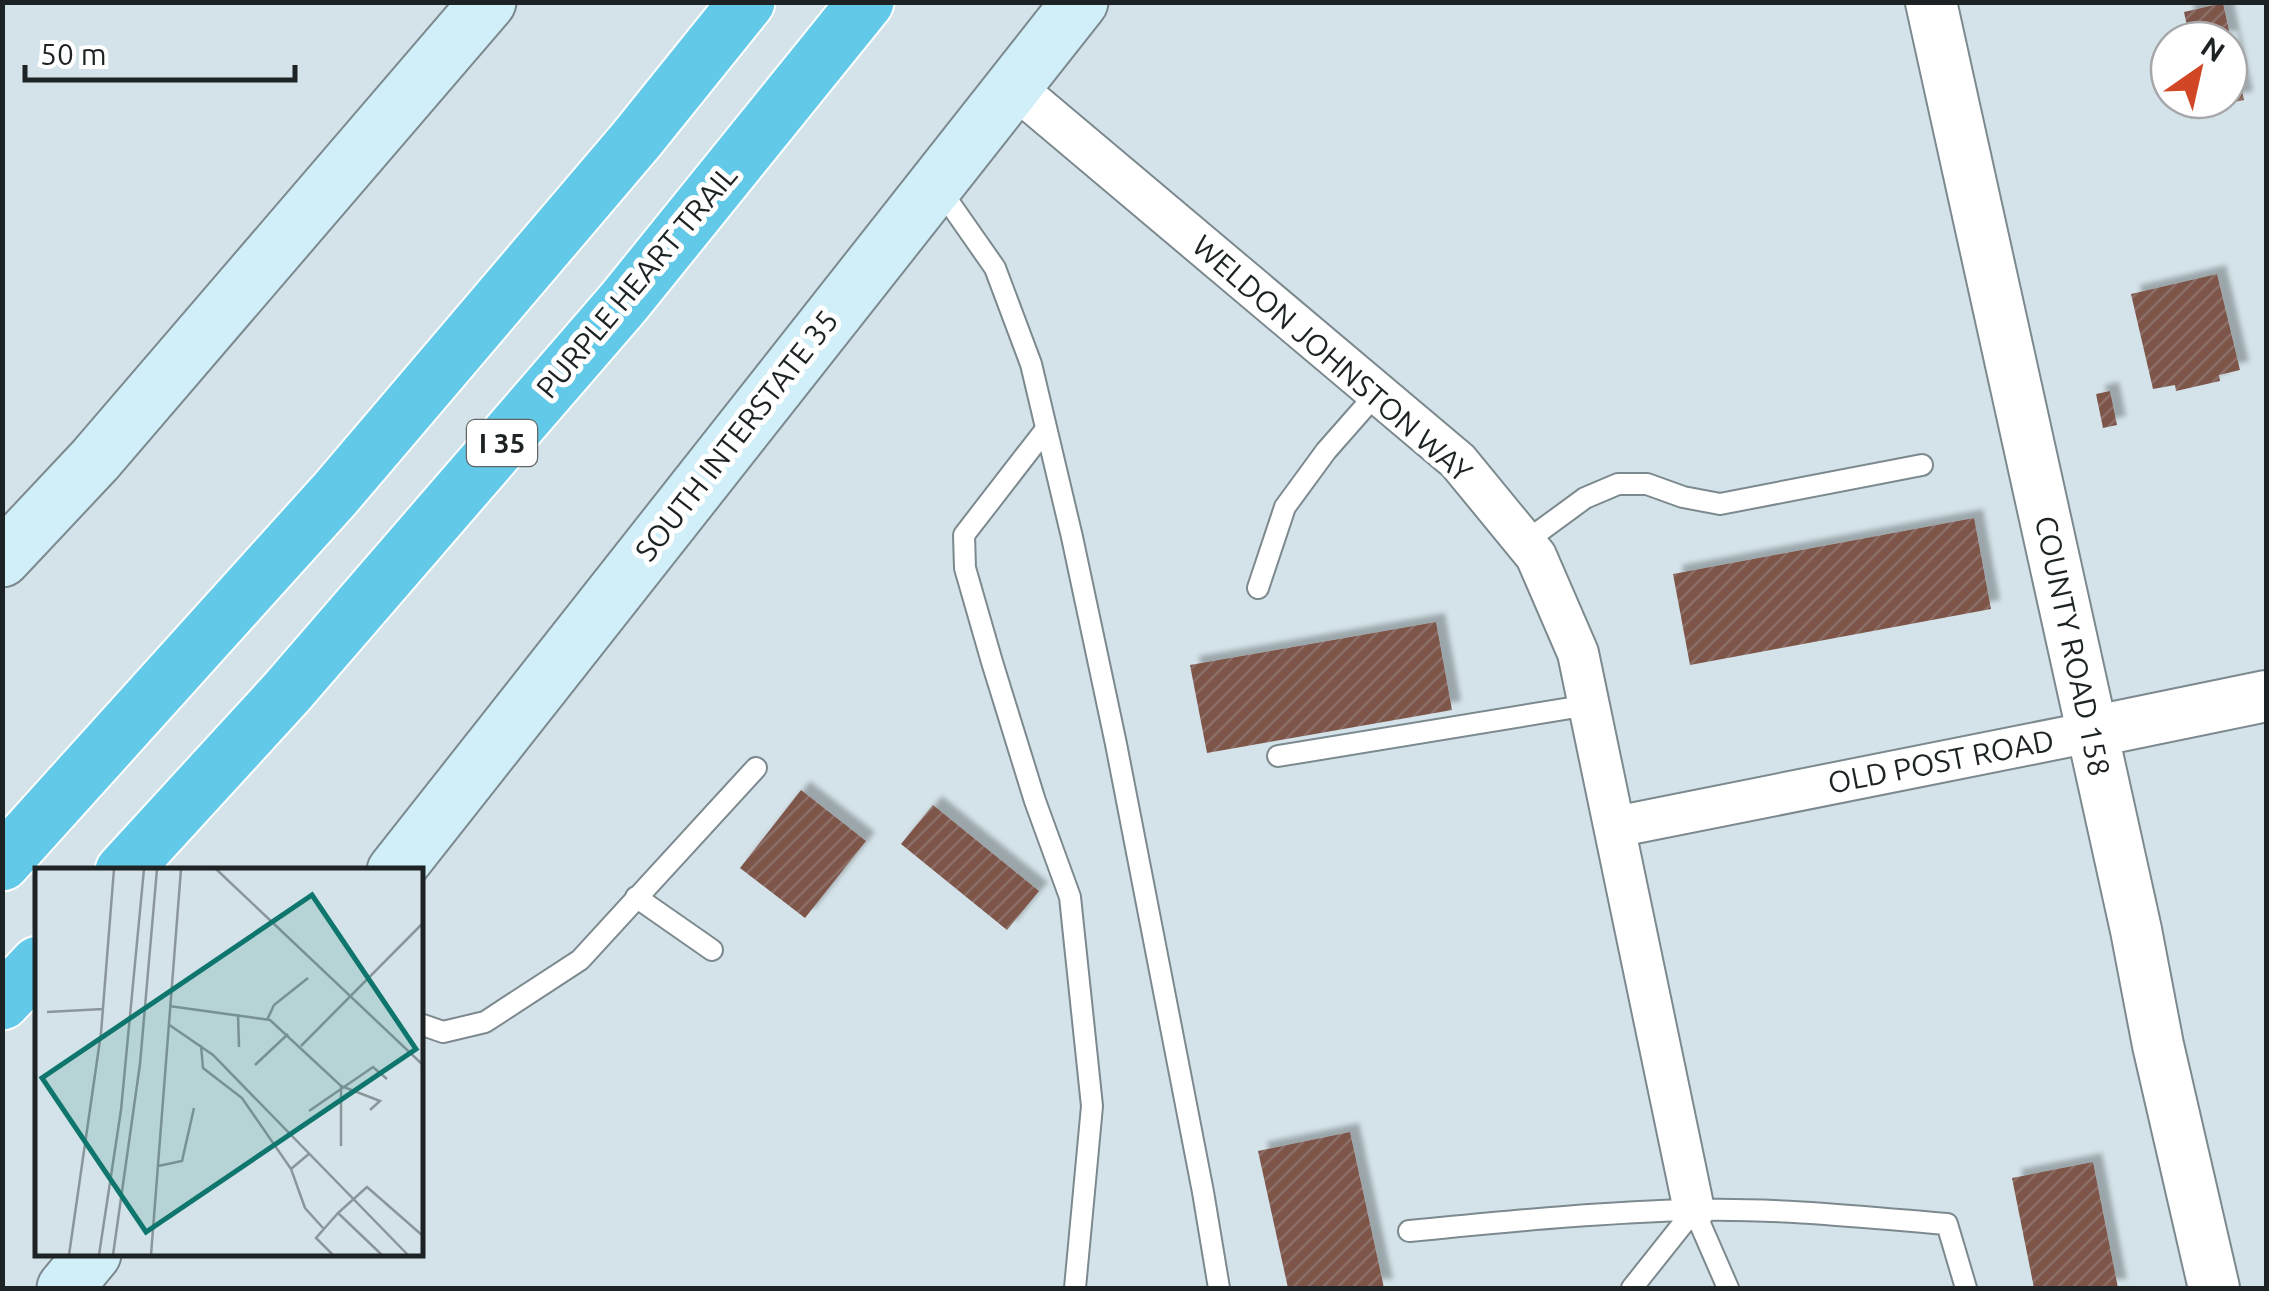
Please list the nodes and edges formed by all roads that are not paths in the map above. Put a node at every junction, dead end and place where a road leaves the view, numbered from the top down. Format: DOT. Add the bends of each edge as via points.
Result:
graph roads {
  1 [pos="488,2"];
  2 [pos="747,2"];
  3 [pos="866,2"];
  4 [pos="1080,2"];
  5 [pos="1931,2"];
  6 [pos="1013,86"];
  7 [pos="936,183"];
  8 [pos="1377,393"];
  9 [pos="1046,429"];
  10 [pos="1922,464"];
  11 [pos="1525,542"];
  12 [pos="2,559"];
  13 [pos="1258,588"];
  14 [pos="2266,696"];
  15 [pos="1589,705"];
  16 [pos="2091,732"];
  17 [pos="1278,756"];
  18 [pos="756,768"];
  19 [pos="1615,827"];
  20 [pos="2,863"];
  21 [pos="126,868"];
  22 [pos="396,868"];
  23 [pos="636,897"];
  24 [pos="712,950"];
  25 [pos="35,967"];
  26 [pos="2,1002"];
  27 [pos="422,1025"];
  28 [pos="1694,1210"];
  29 [pos="1409,1231"];
  30 [pos="91,1256"];
  31 [pos="66,1288"];
  32 [pos="1075,1288"];
  33 [pos="1219,1288"];
  34 [pos="1632,1288"];
  35 [pos="1728,1288"];
  36 [pos="1966,1288"];
  37 [pos="2214,1288"];
  1 -- 12 [label="main road"];
  2 -- 20 [label="highway" via="335,494"];
  3 -- 21 [label="highway, PURPLE HEART TRAIL / I 35" via="624,302 288,692"];
  4 -- 6 [label="main road, SOUTH INTERSTATE 35"];
  5 -- 16 [label="street, COUNTY ROAD 158"];
  6 -- 7 [label="main road, SOUTH INTERSTATE 35"];
  6 -- 8 [label="street, WELDON JOHNSTON WAY"];
  7 -- 9 [label="lane" via="995,268 1031,364"];
  7 -- 22 [label="main road, SOUTH INTERSTATE 35"];
  8 -- 11 [label="street, WELDON JOHNSTON WAY" via="1458,461"];
  8 -- 13 [label="lane" via="1286,507"];
  9 -- 32 [label="lane" via="964,535 966,568 992,662 1070,896 1092,1106"];
  9 -- 33 [label="lane" via="1120,763"];
  10 -- 11 [label="lane" via="1720,504 1646,484 1618,484 1585,498"];
  11 -- 15 [label="street, WELDON JOHNSTON WAY" via="1578,653"];
  14 -- 16 [label="street, OLD POST ROAD"];
  15 -- 17 [label="lane"];
  15 -- 19 [label="street, WELDON JOHNSTON WAY"];
  16 -- 19 [label="street, OLD POST ROAD"];
  16 -- 37 [label="street, COUNTY ROAD 158"];
  18 -- 23 [label="lane"];
  19 -- 28 [label="street, WELDON JOHNSTON WAY"];
  23 -- 24 [label="lane"];
  23 -- 27 [label="lane" via="580,960 485,1022 443,1032"];
  25 -- 26 [label="highway"];
  28 -- 29 [label="lane"];
  28 -- 34 [label="lane"];
  28 -- 35 [label="lane"];
  28 -- 36 [label="lane" via="1947,1224"];
  30 -- 31 [label="main road"];
}
